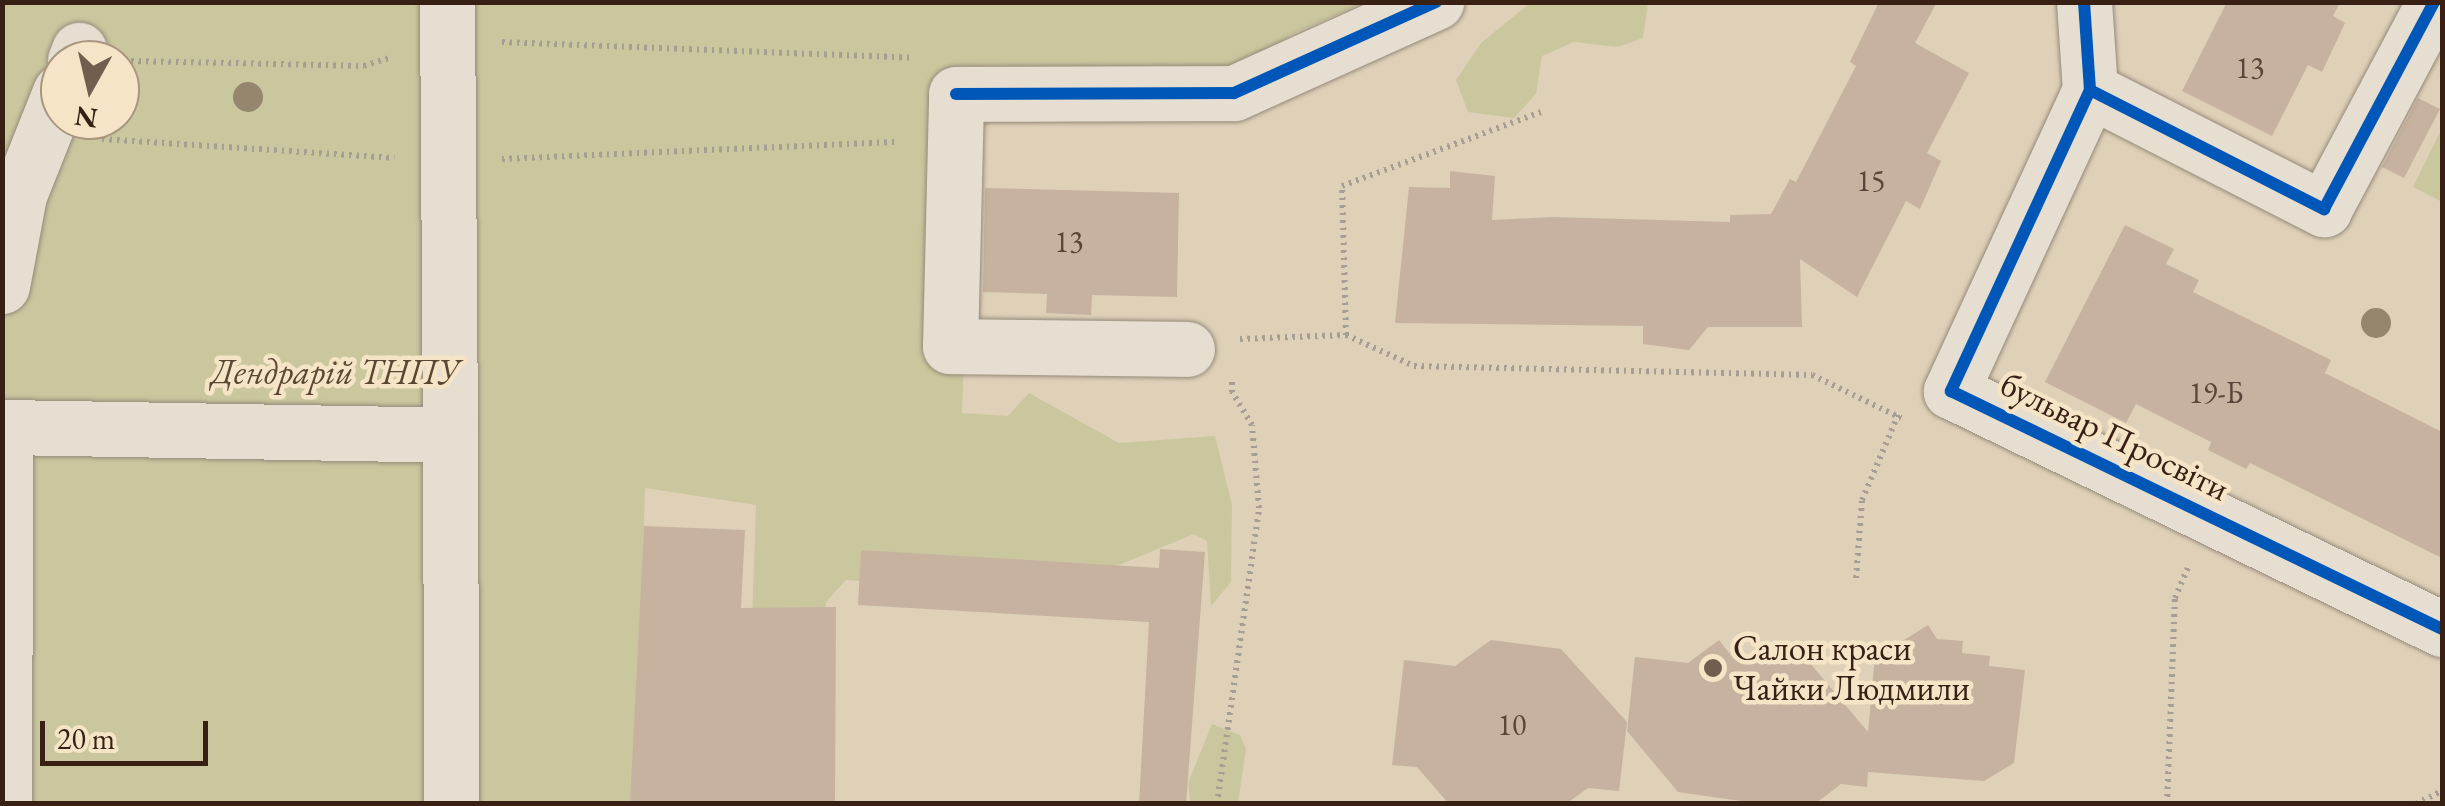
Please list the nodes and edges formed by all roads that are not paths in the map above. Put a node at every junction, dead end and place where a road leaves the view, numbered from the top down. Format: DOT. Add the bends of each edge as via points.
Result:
graph roads {
  1 [pos="1436,2"];
  2 [pos="2084,2"];
  3 [pos="2434,2"];
  4 [pos="447,21"];
  5 [pos="2090,90"];
  6 [pos="46,140"];
  7 [pos="2,286"];
  8 [pos="1210,345"];
  9 [pos="450,435"];
  10 [pos="2442,628"];
  11 [pos="4,804"];
  12 [pos="450,804"];
  1 -- 8 [label="street" via="1234,93 956,94 950,346"];
  2 -- 5 [label="street, бульвар Просвіти"];
  3 -- 5 [label="street" via="2324,210"];
  4 -- 9 [label="street"];
  5 -- 10 [label="street, бульвар Просвіти" via="1932,407 2213,517"];
  6 -- 7 [label="street" via="19,195"];
  9 -- 11 [label="street" via="5,428"];
  9 -- 12 [label="street"];
}
